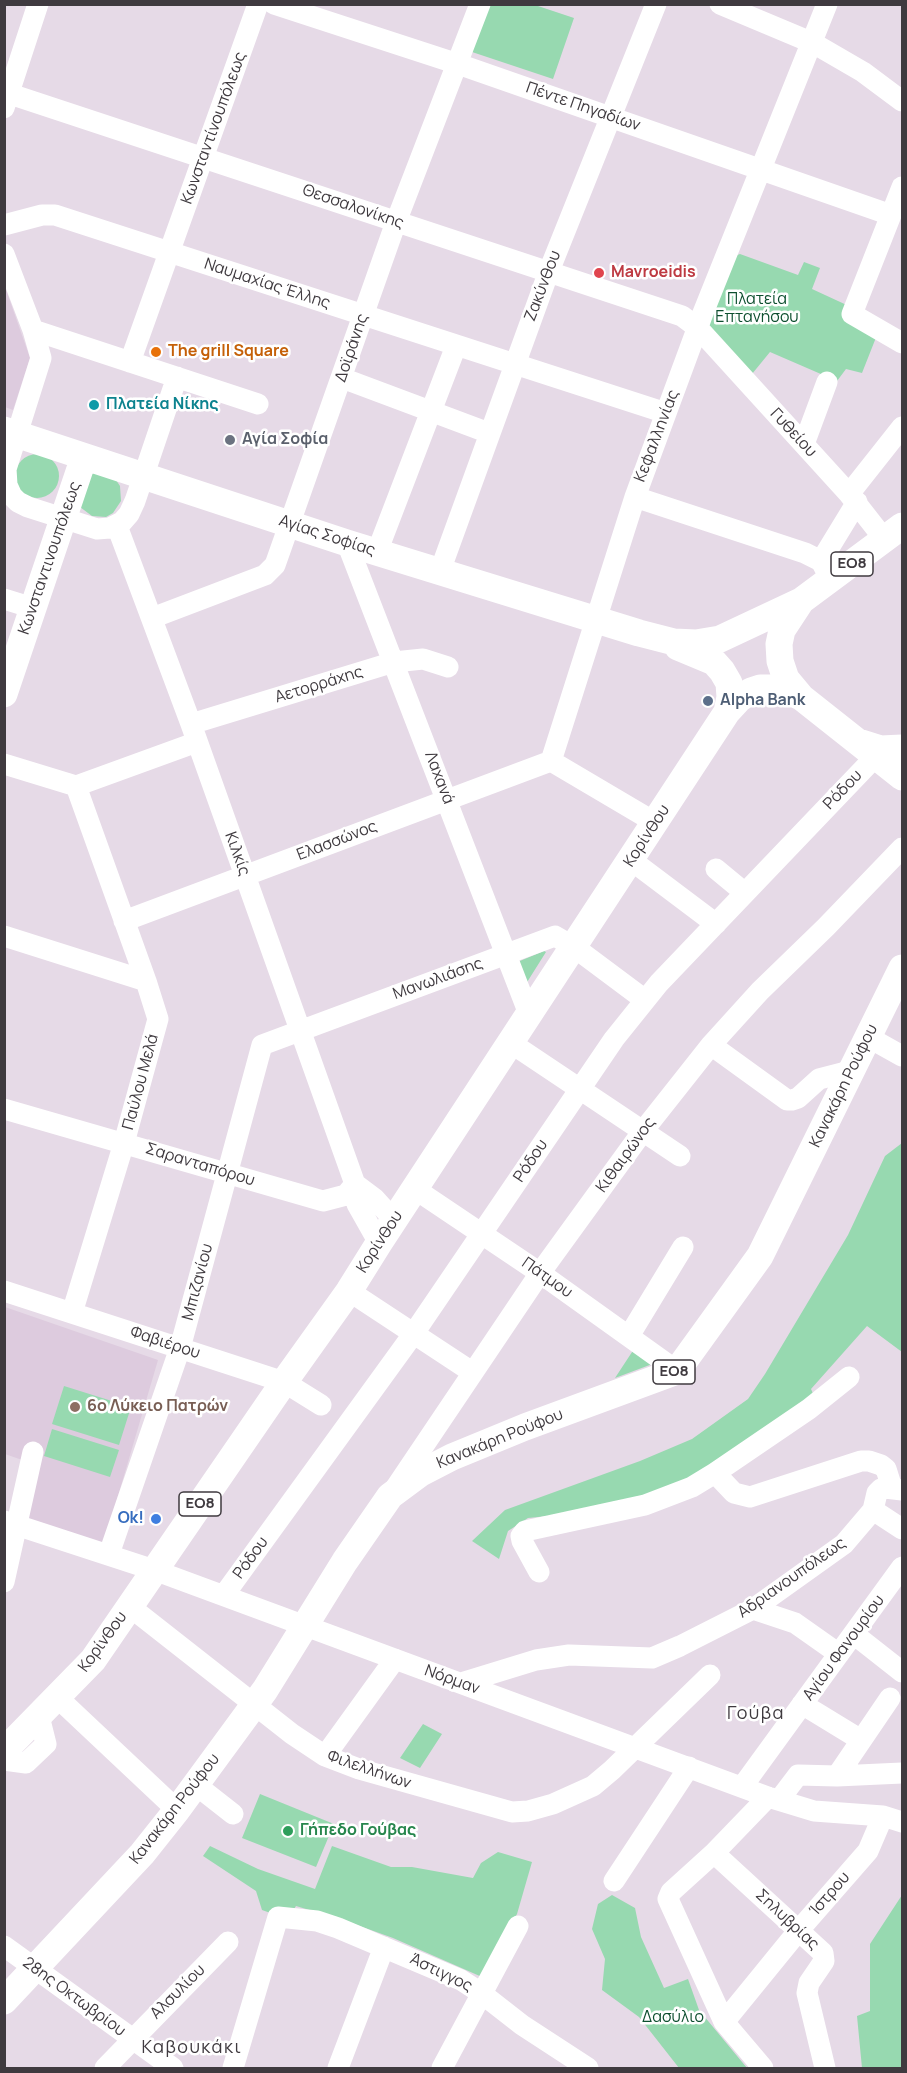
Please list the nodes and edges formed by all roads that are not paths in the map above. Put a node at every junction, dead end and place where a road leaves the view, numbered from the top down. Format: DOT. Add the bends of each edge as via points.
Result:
graph roads {
  1 [pos="39,4"];
  2 [pos="258,4"];
  3 [pos="274,4"];
  4 [pos="480,4"];
  5 [pos="656,4"];
  6 [pos="720,4"];
  7 [pos="826,4"];
  8 [pos="813,43"];
  9 [pos="458,64"];
  10 [pos="6,98"];
  11 [pos="903,101"];
  12 [pos="611,116"];
  13 [pos="205,157"];
  14 [pos="761,169"];
  15 [pos="903,187"];
  16 [pos="891,215"];
  17 [pos="396,222"];
  18 [pos="4,225"];
  19 [pos="170,251"];
  20 [pos="4,254"];
  21 [pos="549,271"];
  22 [pos="363,315"];
  23 [pos="698,328"];
  24 [pos="33,330"];
  25 [pos="903,343"];
  26 [pos="456,346"];
  27 [pos="130,362"];
  28 [pos="514,364"];
  29 [pos="177,377"];
  30 [pos="342,378"];
  31 [pos="827,382"];
  32 [pos="258,404"];
  33 [pos="431,411"];
  34 [pos="666,413"];
  35 [pos="903,427"];
  36 [pos="11,432"];
  37 [pos="489,433"];
  38 [pos="804,444"];
  39 [pos="84,457"];
  40 [pos="145,476"];
  41 [pos="635,497"];
  42 [pos="853,498"];
  43 [pos="62,519"];
  44 [pos="290,524"];
  45 [pos="117,526"];
  46 [pos="894,533"];
  47 [pos="347,543"];
  48 [pos="383,554"];
  49 [pos="440,571"];
  50 [pos="826,571"];
  51 [pos="359,572"];
  52 [pos="4,599"];
  53 [pos="801,601"];
  54 [pos="33,608"];
  55 [pos="152,618"];
  56 [pos="595,619"];
  57 [pos="651,637"];
  58 [pos="394,662"];
  59 [pos="448,667"];
  60 [pos="4,694"];
  61 [pos="801,697"];
  62 [pos="727,712"];
  63 [pos="194,733"];
  64 [pos="865,748"];
  65 [pos="903,748"];
  66 [pos="551,761"];
  67 [pos="4,764"];
  68 [pos="903,777"];
  69 [pos="76,786"];
  70 [pos="447,800"];
  71 [pos="656,823"];
  72 [pos="903,848"];
  73 [pos="631,860"];
  74 [pos="716,869"];
  75 [pos="245,876"];
  76 [pos="745,893"];
  77 [pos="124,921"];
  78 [pos="716,924"];
  79 [pos="4,936"];
  80 [pos="574,947"];
  81 [pos="507,953"];
  82 [pos="903,968"];
  83 [pos="146,981"];
  84 [pos="645,1000"];
  85 [pos="896,1000"];
  86 [pos="530,1014"];
  87 [pos="300,1029"];
  88 [pos="868,1037"];
  89 [pos="510,1043"];
  90 [pos="711,1045"];
  91 [pos="903,1056"];
  92 [pos="850,1071"];
  93 [pos="579,1089"];
  94 [pos="4,1109"];
  95 [pos="643,1131"];
  96 [pos="124,1143"];
  97 [pos="680,1156"];
  98 [pos="227,1174"];
  99 [pos="356,1184"];
  100 [pos="415,1189"];
  101 [pos="394,1220"];
  102 [pos="482,1234"];
  103 [pos="379,1243"];
  104 [pos="683,1247"];
  105 [pos="540,1273"];
  106 [pos="4,1291"];
  107 [pos="349,1291"];
  108 [pos="72,1313"];
  109 [pos="414,1334"];
  110 [pos="629,1336"];
  111 [pos="180,1348"];
  112 [pos="677,1371"];
  113 [pos="472,1372"];
  114 [pos="849,1377"];
  115 [pos="284,1382"];
  116 [pos="321,1405"];
  117 [pos="33,1452"];
  118 [pos="715,1473"];
  119 [pos="897,1489"];
  120 [pos="390,1496"];
  121 [pos="873,1510"];
  122 [pos="11,1523"];
  123 [pos="903,1529"];
  124 [pos="109,1554"];
  125 [pos="903,1567"];
  126 [pos="154,1570"];
  127 [pos="538,1572"];
  128 [pos="4,1582"];
  129 [pos="224,1595"];
  130 [pos="129,1606"];
  131 [pos="753,1610"];
  132 [pos="306,1626"];
  133 [pos="855,1635"];
  134 [pos="839,1654"];
  135 [pos="395,1659"];
  136 [pos="903,1672"];
  137 [pos="710,1675"];
  138 [pos="461,1683"];
  139 [pos="890,1698"];
  140 [pos="802,1704"];
  141 [pos="255,1705"];
  142 [pos="48,1707"];
  143 [pos="861,1740"];
  144 [pos="7,1744"];
  145 [pos="635,1747"];
  146 [pos="325,1756"];
  147 [pos="689,1767"];
  148 [pos="903,1773"];
  149 [pos="837,1776"];
  150 [pos="196,1785"];
  151 [pos="742,1787"];
  152 [pos="773,1799"];
  153 [pos="177,1810"];
  154 [pos="233,1814"];
  155 [pos="893,1819"];
  156 [pos="714,1853"];
  157 [pos="614,1881"];
  158 [pos="518,1926"];
  159 [pos="799,1930"];
  160 [pos="228,1942"];
  161 [pos="4,1946"];
  162 [pos="384,1947"];
  163 [pos="36,1969"];
  164 [pos="481,1993"];
  165 [pos="4,2001"];
  166 [pos="724,2022"];
  167 [pos="132,2039"];
  168 [pos="105,2068"];
  169 [pos="173,2068"];
  170 [pos="233,2068"];
  171 [pos="338,2068"];
  172 [pos="442,2068"];
  173 [pos="588,2068"];
  174 [pos="763,2068"];
  175 [pos="825,2068"];
  1 -- 10 [label="street"];
  2 -- 13 [label="street, Κωνσταντίνουπόλεως"];
  3 -- 9 [label="street, Πέντε Πηγαδίων"];
  4 -- 9 [label="street, Δοϊράνης"];
  5 -- 12 [label="street, Ζακύνθου"];
  6 -- 8 [label="street"];
  7 -- 8 [label="street, Κεφαλληνίας"];
  8 -- 11 [label="street"];
  8 -- 14 [label="street, Κεφαλληνίας"];
  9 -- 12 [label="street, Πέντε Πηγαδίων"];
  9 -- 17 [label="street, Δοϊράνης"];
  10 -- 13 [label="street, Θεσσαλονίκης"];
  12 -- 14 [label="street, Πέντε Πηγαδίων"];
  12 -- 21 [label="street, Ζακύνθου"];
  13 -- 17 [label="street, Θεσσαλονίκης"];
  13 -- 19 [label="street, Κωνσταντίνουπόλεως"];
  14 -- 16 [label="street, Πέντε Πηγαδίων"];
  14 -- 23 [label="street, Κεφαλληνίας"];
  15 -- 16 [label="street"];
  16 -- 25 [label="street" via="852,315"];
  17 -- 21 [label="street, Θεσσαλονίκης"];
  17 -- 22 [label="street, Δοϊράνης"];
  18 -- 19 [label="street, Ναυμαχίας Έλλης" via="55,215"];
  19 -- 22 [label="street, Ναυμαχίας Έλλης"];
  19 -- 27 [label="street"];
  20 -- 24 [label="street"];
  21 -- 23 [label="street, Θεσσαλονίκης" via="682,316"];
  21 -- 28 [label="street, Ζακύνθου"];
  22 -- 26 [label="street, Ναυμαχίας Έλλης"];
  22 -- 30 [label="street, Δοϊράνης"];
  23 -- 34 [label="street, Κεφαλληνίας"];
  23 -- 38 [label="street, Γυθείου"];
  24 -- 27 [label="street"];
  24 -- 36 [label="street" via="40,363"];
  26 -- 28 [label="street, Ναυμαχίας Έλλης"];
  26 -- 33 [label="street"];
  27 -- 29 [label="street"];
  28 -- 34 [label="street, Ναυμαχίας Έλλης"];
  28 -- 37 [label="street, Ζακύνθου"];
  29 -- 32 [label="street"];
  29 -- 40 [label="street"];
  30 -- 33 [label="street"];
  30 -- 44 [label="street, Δοϊράνης"];
  31 -- 38 [label="street"];
  33 -- 37 [label="street"];
  33 -- 48 [label="street"];
  34 -- 41 [label="street, Κεφαλληνίας"];
  35 -- 42 [label="street"];
  36 -- 39 [label="main road, Αγίας Σοφίας"];
  36 -- 43 [label="street" via="6,474 12,496 28,507"];
  37 -- 49 [label="street, Ζακύνθου"];
  38 -- 42 [label="street, Γυθείου"];
  39 -- 40 [label="main road, Αγίας Σοφίας"];
  39 -- 43 [label="main road, Κωνσταντινουπόλεως"];
  40 -- 44 [label="main road, Αγίας Σοφίας"];
  40 -- 45 [label="street" via="131,511"];
  41 -- 50 [label="street" via="806,553"];
  41 -- 56 [label="street, Κεφαλληνίας"];
  42 -- 46 [label="street, Γυθείου"];
  42 -- 50 [label="street"];
  43 -- 45 [label="street" via="97,529"];
  43 -- 54 [label="main road, Κωνσταντινουπόλεως"];
  44 -- 47 [label="main road, Αγίας Σοφίας"];
  44 -- 55 [label="street, Δοϊράνης" via="275,565 265,575"];
  45 -- 55 [label="street, Κιλκίς"];
  46 -- 50 [label="main road, ΕΟ8"];
  47 -- 48 [label="main road, Αγίας Σοφίας"];
  47 -- 51 [label="street, Λαχανά"];
  48 -- 49 [label="main road, Αγίας Σοφίας"];
  48 -- 51 [label="street"];
  49 -- 56 [label="main road, Αγίας Σοφίας"];
  50 -- 53 [label="main road, ΕΟ8"];
  51 -- 58 [label="street, Λαχανά"];
  52 -- 54 [label="street"];
  53 -- 57 [label="main road" via="720,639 687,643"];
  53 -- 61 [label="main road, ΕΟ8" via="782,630 779,644 784,674"];
  54 -- 60 [label="main road, Κωνσταντινουπόλεως"];
  55 -- 63 [label="street, Κιλκίς"];
  56 -- 57 [label="main road, Αγίας Σοφίας"];
  56 -- 66 [label="street, Κεφαλληνίας"];
  57 -- 62 [label="main road" via="714,662 729,683"];
  58 -- 59 [label="street, Αετορράχης" via="423,659"];
  58 -- 63 [label="street, Αετορράχης"];
  58 -- 70 [label="street, Λαχανά"];
  61 -- 62 [label="main road, ΕΟ8" via="783,688 760,688 739,699"];
  61 -- 64 [label="main road, ΕΟ8"];
  62 -- 71 [label="main road, Κορίνθου / ΕΟ8"];
  63 -- 69 [label="street, Αετορράχης"];
  63 -- 75 [label="street, Κιλκίς"];
  64 -- 65 [label="main road, Ρόδου / ΕΟ8" via="864,745"];
  64 -- 68 [label="main road, ΕΟ8"];
  64 -- 76 [label="street, Ρόδου"];
  66 -- 70 [label="street, Ελασσώνος"];
  66 -- 71 [label="street"];
  67 -- 69 [label="street"];
  69 -- 77 [label="street, Παύλου Μελά"];
  70 -- 75 [label="street, Ελασσώνος"];
  70 -- 81 [label="street, Λαχανά"];
  71 -- 73 [label="main road, Κορίνθου / ΕΟ8"];
  72 -- 90 [label="street, Κιθαιρώνος"];
  73 -- 78 [label="street"];
  73 -- 80 [label="main road, Κορίνθου / ΕΟ8"];
  74 -- 76 [label="street"];
  75 -- 77 [label="street, Ελασσώνος"];
  75 -- 87 [label="street, Κιλκίς"];
  76 -- 78 [label="street, Ρόδου"];
  77 -- 83 [label="street, Παύλου Μελά"];
  78 -- 84 [label="street, Ρόδου"];
  79 -- 83 [label="street"];
  80 -- 81 [label="street, Μανωλιάσης" via="555,936"];
  80 -- 84 [label="street, Μανωλιάσης"];
  80 -- 86 [label="main road, Κορίνθου / ΕΟ8"];
  81 -- 86 [label="street, Λαχανά"];
  81 -- 87 [label="street, Μανωλιάσης"];
  82 -- 85 [label="main road, Κανακάρη Ρούφου / ΕΟ8"];
  83 -- 96 [label="street, Παύλου Μελά" via="158,1019"];
  84 -- 93 [label="street, Ρόδου"];
  85 -- 88 [label="main road, Κανακάρη Ρούφου / ΕΟ8"];
  86 -- 89 [label="main road, Κορίνθου / ΕΟ8"];
  87 -- 98 [label="street, Μπιζανίου" via="261,1046"];
  87 -- 99 [label="street, Κιλκίς"];
  88 -- 91 [label="street"];
  88 -- 92 [label="main road, Κανακάρη Ρούφου / ΕΟ8"];
  89 -- 93 [label="street"];
  89 -- 100 [label="main road, Κορίνθου / ΕΟ8"];
  90 -- 92 [label="street" via="792,1101 819,1079"];
  90 -- 95 [label="street, Κιθαιρώνος"];
  92 -- 112 [label="main road, Κανακάρη Ρούφου / ΕΟ8" via="760,1256"];
  93 -- 95 [label="street"];
  93 -- 102 [label="street, Ρόδου"];
  94 -- 96 [label="street, Σαρανταπόρου"];
  95 -- 97 [label="street"];
  95 -- 105 [label="street, Κιθαιρώνος"];
  96 -- 98 [label="street, Σαρανταπόρου"];
  96 -- 108 [label="street, Παύλου Μελά"];
  98 -- 99 [label="street, Σαρανταπόρου" via="323,1201 346,1195"];
  98 -- 111 [label="street, Μπιζανίου"];
  99 -- 101 [label="street"];
  99 -- 103 [label="street, Κιλκίς" via="357,1204"];
  100 -- 101 [label="main road, Κορίνθου / ΕΟ8"];
  100 -- 102 [label="street, Πάτμου"];
  101 -- 103 [label="main road, Κορίνθου / ΕΟ8"];
  102 -- 105 [label="street, Πάτμου"];
  102 -- 109 [label="street, Ρόδου"];
  103 -- 107 [label="main road, Κορίνθου / ΕΟ8"];
  104 -- 110 [label="street"];
  105 -- 110 [label="street, Πάτμου"];
  105 -- 113 [label="street, Κιθαιρώνος"];
  106 -- 108 [label="street, Φαβιέρου"];
  107 -- 109 [label="street"];
  107 -- 115 [label="main road, Κορίνθου / ΕΟ8"];
  108 -- 111 [label="street, Φαβιέρου"];
  109 -- 113 [label="street"];
  109 -- 129 [label="street, Ρόδου"];
  110 -- 112 [label="street, Πάτμου"];
  111 -- 115 [label="street, Φαβιέρου"];
  111 -- 124 [label="street, Μπιζανίου"];
  112 -- 120 [label="main road, Κανακάρη Ρούφου / ΕΟ8" via="452,1457"];
  113 -- 120 [label="street, Κιθαιρώνος"];
  114 -- 118 [label="street" via="796,1419"];
  115 -- 116 [label="street, Φαβιέρου"];
  115 -- 126 [label="main road, Κορίνθου / ΕΟ8"];
  117 -- 122 [label="street"];
  118 -- 119 [label="street, Αδριανουπόλεως" via="734,1493 750,1497 869,1461 886,1469"];
  118 -- 127 [label="street" via="645,1505 525,1531 522,1541"];
  119 -- 121 [label="street, Αδριανουπόλεως" via="885,1488 878,1493"];
  120 -- 132 [label="main road, Κανακάρη Ρούφου / ΕΟ8"];
  121 -- 123 [label="street"];
  121 -- 131 [label="street, Αδριανουπόλεως" via="844,1544"];
  122 -- 124 [label="street, Νόρμαν"];
  122 -- 128 [label="street"];
  124 -- 126 [label="street, Νόρμαν"];
  125 -- 133 [label="street, Αγίου Φανουρίου"];
  126 -- 129 [label="street, Νόρμαν"];
  126 -- 130 [label="main road, Κορίνθου / ΕΟ8"];
  129 -- 132 [label="street, Νόρμαν"];
  130 -- 141 [label="street, Φιλελλήνων"];
  130 -- 142 [label="main road, Κορίνθου / ΕΟ8" via="93,1660"];
  131 -- 134 [label="street" via="795,1623"];
  131 -- 138 [label="street, Αδριανουπόλεως" via="652,1658 569,1655 536,1660"];
  132 -- 135 [label="street, Νόρμαν"];
  132 -- 141 [label="main road, Κανακάρη Ρούφου / ΕΟ8"];
  133 -- 134 [label="street, Αγίου Φανουρίου"];
  133 -- 136 [label="street"];
  134 -- 140 [label="street, Αγίου Φανουρίου"];
  135 -- 138 [label="street, Νόρμαν"];
  135 -- 146 [label="street"];
  137 -- 145 [label="street, Φιλελλήνων"];
  138 -- 145 [label="street, Νόρμαν"];
  139 -- 143 [label="street"];
  140 -- 143 [label="street"];
  140 -- 151 [label="street, Αγίου Φανουρίου"];
  141 -- 146 [label="street, Φιλελλήνων"];
  141 -- 150 [label="main road, Κανακάρη Ρούφου / ΕΟ8"];
  142 -- 144 [label="main road, Κορίνθου / ΕΟ8"];
  142 -- 153 [label="street"];
  143 -- 149 [label="street"];
  145 -- 146 [label="street, Φιλελλήνων" via="587,1790 520,1812 503,1811"];
  145 -- 147 [label="street, Νόρμαν"];
  147 -- 151 [label="street, Νόρμαν"];
  147 -- 157 [label="street"];
  148 -- 149 [label="street"];
  149 -- 152 [label="street" via="798,1775"];
  150 -- 153 [label="main road, Κανακάρη Ρούφου / ΕΟ8"];
  150 -- 154 [label="street"];
  151 -- 152 [label="street, Νόρμαν"];
  152 -- 155 [label="street, Νόρμαν" via="814,1811"];
  152 -- 156 [label="street"];
  153 -- 163 [label="main road, Κανακάρη Ρούφου / ΕΟ8" via="142,1854"];
  155 -- 159 [label="street, Ίστρου"];
  156 -- 159 [label="street, Σηλυβρίας"];
  156 -- 166 [label="street" via="669,1895"];
  158 -- 164 [label="street"];
  159 -- 166 [label="street, Ίστρου"];
  159 -- 175 [label="street, Σηλυβρίας" via="824,1957 807,1993"];
  160 -- 167 [label="street, Αλσυλίου"];
  161 -- 163 [label="street, 28ης Οκτωβρίου"];
  162 -- 164 [label="street, Άστιγγος"];
  162 -- 170 [label="street, Άστιγγος" via="327,1924 276,1918"];
  162 -- 171 [label="street"];
  163 -- 165 [label="main road, Κανακάρη Ρούφου / ΕΟ8"];
  163 -- 167 [label="street, 28ης Οκτωβρίου"];
  164 -- 172 [label="street"];
  164 -- 173 [label="street, Άστιγγος"];
  166 -- 174 [label="street"];
  167 -- 168 [label="street, Αλσυλίου"];
  167 -- 169 [label="street, 28ης Οκτωβρίου"];
}
